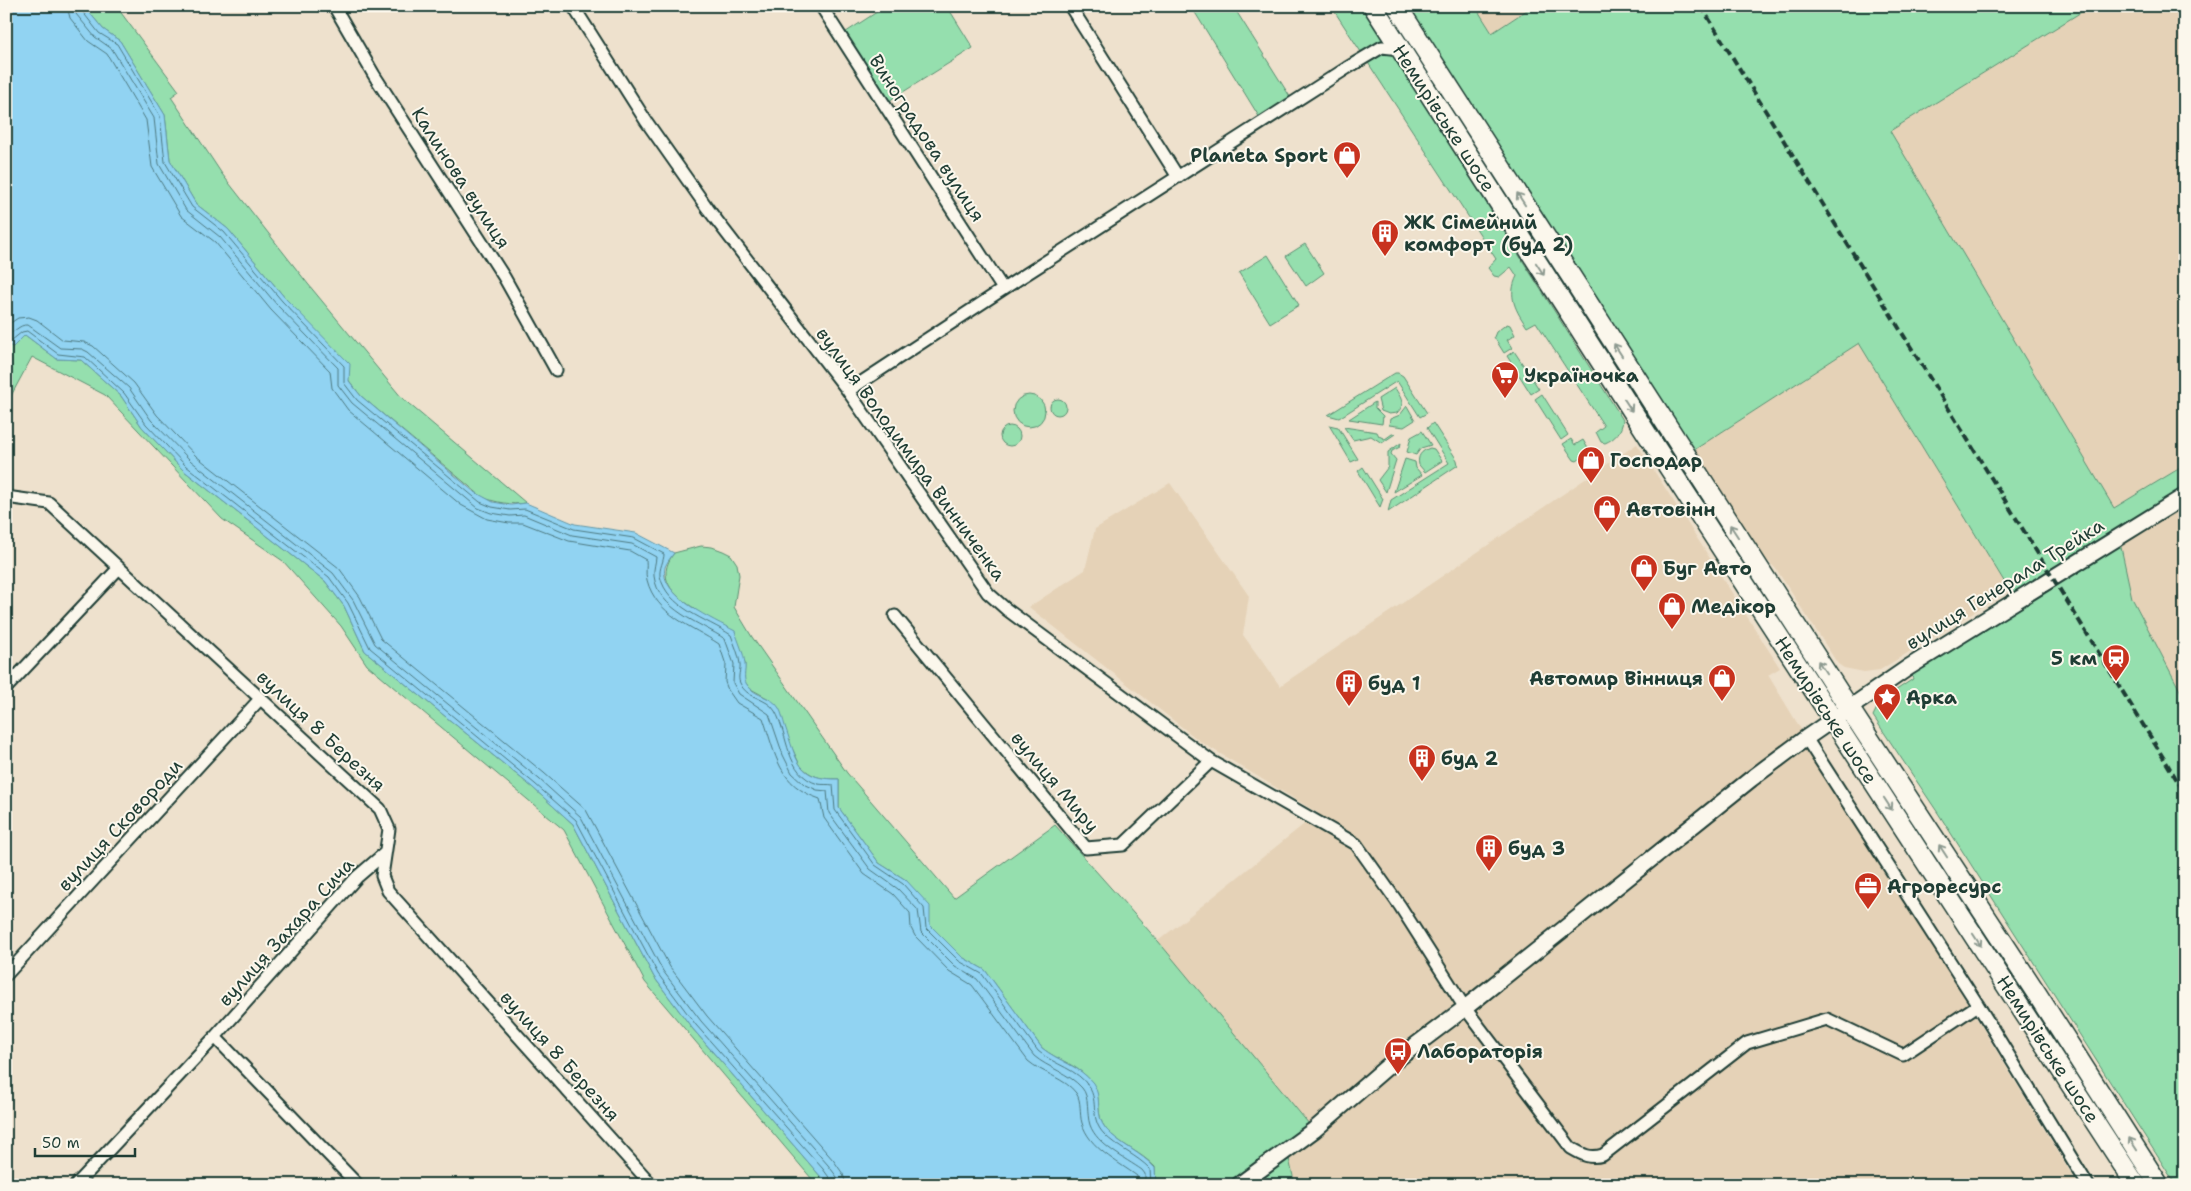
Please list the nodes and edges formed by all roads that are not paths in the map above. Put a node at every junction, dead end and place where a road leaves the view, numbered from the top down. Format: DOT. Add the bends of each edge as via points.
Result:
graph roads {
  1 [pos="334,6"];
  2 [pos="574,6"];
  3 [pos="821,6"];
  4 [pos="1070,6"];
  5 [pos="1373,6"];
  6 [pos="1397,6"];
  7 [pos="1390,42"];
  8 [pos="1178,177"];
  9 [pos="1003,289"];
  10 [pos="556,370"];
  11 [pos="848,391"];
  12 [pos="2185,496"];
  13 [pos="6,497"];
  14 [pos="118,569"];
  15 [pos="895,616"];
  16 [pos="6,688"];
  17 [pos="260,699"];
  18 [pos="1849,708"];
  19 [pos="1832,720"];
  20 [pos="1806,738"];
  21 [pos="1212,761"];
  22 [pos="386,853"];
  23 [pos="6,975"];
  24 [pos="1978,1005"];
  25 [pos="1465,1008"];
  26 [pos="215,1037"];
  27 [pos="76,1185"];
  28 [pos="358,1185"];
  29 [pos="652,1185"];
  30 [pos="1239,1185"];
  31 [pos="2088,1185"];
  32 [pos="2136,1185"];
  33 [pos="2159,1185"];
  1 -- 10 [label="street, Калинова вулиця" via="374,75 504,277"];
  2 -- 11 [label="street, вулиця Володимира Винниченка" via="646,120 708,209"];
  3 -- 9 [label="street, Виноградова вулиця"];
  4 -- 8 [label="street"];
  5 -- 7 [label="main road, Немирівське шосе"];
  18 -- 6 [label="main road, Немирівське шосе, one-way"];
  7 -- 8 [label="street"];
  7 -- 19 [label="main road, Немирівське шосе, one-way"];
  8 -- 9 [label="street"];
  9 -- 11 [label="street"];
  11 -- 21 [label="street, вулиця Володимира Винниченка" via="978,580 996,601"];
  12 -- 18 [label="street, вулиця Генерала Трейка" via="1909,667"];
  13 -- 14 [label="street, вулиця 8 Березня" via="49,503"];
  14 -- 16 [label="street"];
  14 -- 17 [label="street, вулиця 8 Березня"];
  15 -- 21 [label="street, вулиця Миру" via="1086,848 1123,845"];
  17 -- 22 [label="street, вулиця 8 Березня" via="380,809 388,829"];
  17 -- 23 [label="street, вулиця Сковороди"];
  18 -- 19 [label="street, вулиця Генерала Трейка"];
  33 -- 18 [label="main road, Немирівське шосе, one-way"];
  19 -- 20 [label="street, вулиця Генерала Трейка"];
  19 -- 32 [label="main road, Немирівське шосе, one-way"];
  20 -- 24 [label="street"];
  20 -- 25 [label="street, вулиця Генерала Трейка"];
  21 -- 25 [label="street, вулиця Володимира Винниченка" via="1356,844"];
  22 -- 26 [label="street, вулиця Захара Сича" via="357,877"];
  22 -- 29 [label="street, вулиця 8 Березня" via="382,876 388,891"];
  24 -- 25 [label="street, вулиця Володимира Винниченка" via="1903,1055 1827,1019 1747,1042 1603,1155 1593,1158 1571,1148"];
  24 -- 31 [label="street"];
  25 -- 30 [label="street, вулиця Генерала Трейка" via="1388,1066 1314,1130"];
  26 -- 27 [label="street, вулиця Захара Сича"];
  26 -- 28 [label="street"];
}
